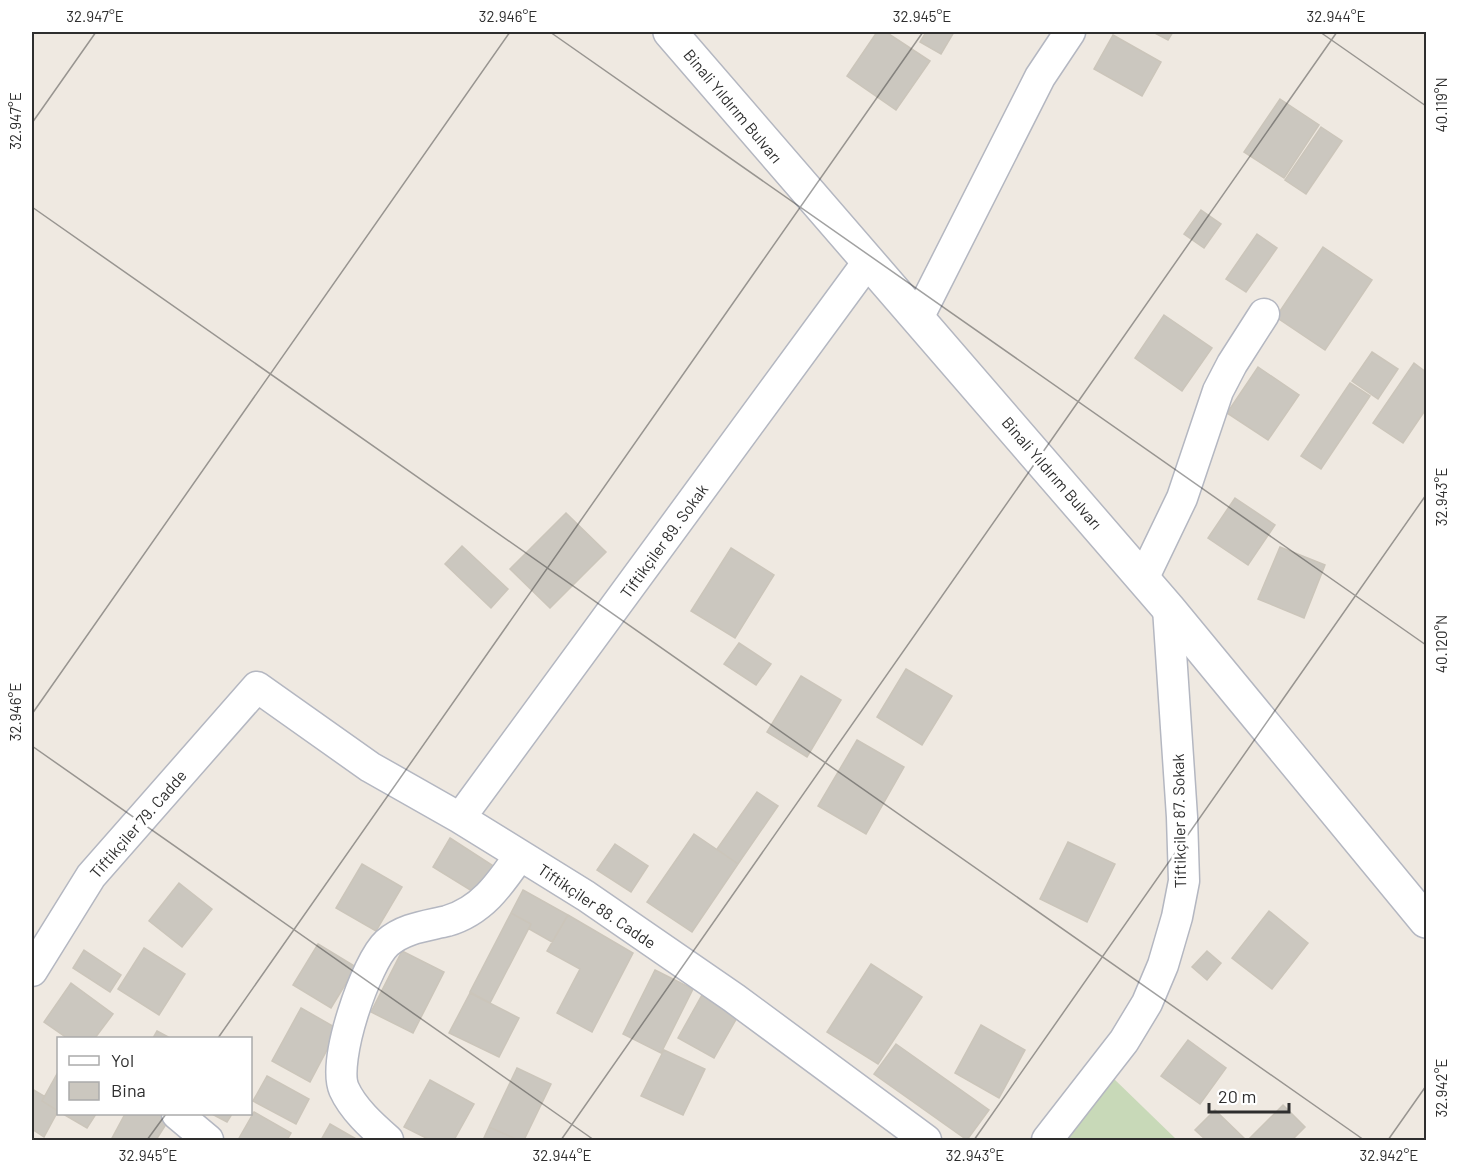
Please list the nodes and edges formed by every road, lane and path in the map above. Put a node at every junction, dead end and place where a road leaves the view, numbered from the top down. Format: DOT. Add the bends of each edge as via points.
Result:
graph roads {
  1 [pos="670,32"];
  2 [pos="1070,32"];
  3 [pos="867,263"];
  4 [pos="1264,314"];
  5 [pos="918,318"];
  6 [pos="1143,579"];
  7 [pos="1168,608"];
  8 [pos="257,687"];
  9 [pos="460,818"];
  10 [pos="520,855"];
  11 [pos="1426,921"];
  12 [pos="32,971"];
  13 [pos="179,1115"];
  14 [pos="208,1140"];
  15 [pos="387,1140"];
  16 [pos="926,1140"];
  17 [pos="1047,1140"];
  1 -- 3 [label="main road, Binali Yıldırım Bulvarı"];
  2 -- 5 [label="street" via="1040,77"];
  3 -- 5 [label="main road, Binali Yıldırım Bulvarı"];
  3 -- 9 [label="street, Tiftikçiler 89. Sokak"];
  4 -- 6 [label="street" via="1218,391 1182,498"];
  5 -- 6 [label="main road, Binali Yıldırım Bulvarı"];
  6 -- 7 [label="main road, Binali Yıldırım Bulvarı"];
  7 -- 11 [label="main road, Binali Yıldırım Bulvarı"];
  7 -- 17 [label="street, Tiftikçiler 87. Sokak" via="1184,881 1177,917 1147,1004 1124,1041"];
  8 -- 9 [label="street, Tiftikçiler 88. Cadde" via="370,767"];
  8 -- 12 [label="street, Tiftikçiler 79. Cadde" via="92,876"];
  9 -- 10 [label="street, Tiftikçiler 88. Cadde"];
  10 -- 15 [label="street" via="483,902 466,914 423,925 386,944 369,972 345,1038 341,1062 343,1087 360,1114"];
  10 -- 16 [label="street, Tiftikçiler 88. Cadde" via="734,998"];
  13 -- 14 [label="street"];
}
